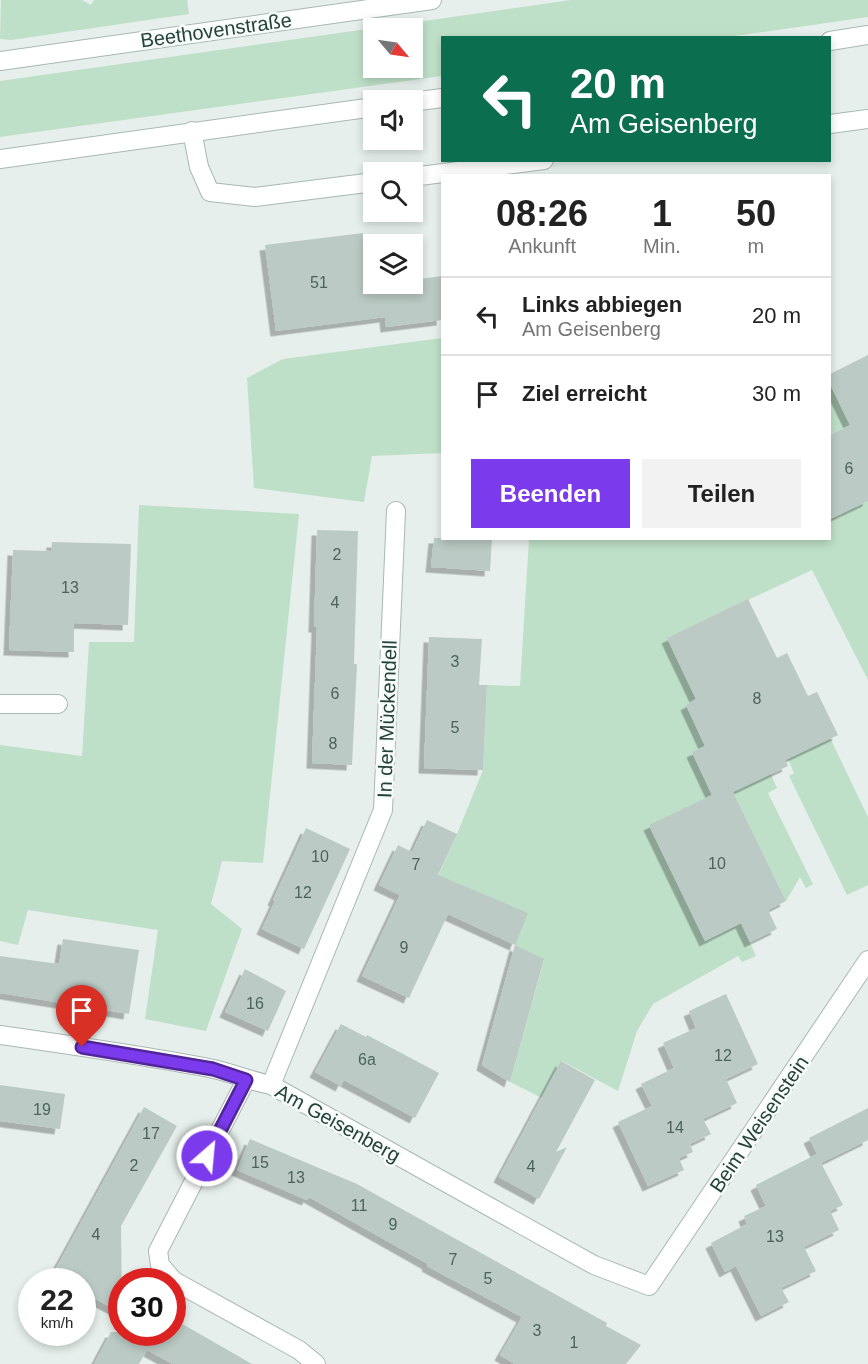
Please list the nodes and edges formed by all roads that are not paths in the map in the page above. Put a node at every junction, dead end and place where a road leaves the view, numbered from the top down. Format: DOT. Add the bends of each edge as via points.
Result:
graph roads {
  1 [pos="432,0"];
  2 [pos="868,35"];
  3 [pos="831,41"];
  4 [pos="0,61"];
  5 [pos="441,98"];
  6 [pos="423,101"];
  7 [pos="363,108"];
  8 [pos="868,119"];
  9 [pos="831,124"];
  10 [pos="192,131"];
  11 [pos="0,159"];
  12 [pos="528,162"];
  13 [pos="423,176"];
  14 [pos="363,183"];
  15 [pos="396,510"];
  16 [pos="0,704"];
  17 [pos="58,704"];
  18 [pos="868,960"];
  19 [pos="0,1035"];
  20 [pos="246,1080"];
  21 [pos="271,1085"];
  22 [pos="649,1286"];
  23 [pos="316,1364"];
  1 -- 4 [label="street, Beethovenstraße"];
  2 -- 3 [label="street"];
  5 -- 6 [label="street"];
  7 -- 10 [label="street"];
  8 -- 9 [label="street"];
  10 -- 11 [label="street"];
  10 -- 14 [label="street" via="199,167 210,192 255,197"];
  12 -- 13 [label="street"];
  15 -- 21 [label="street, In der Mückendell" via="383,810"];
  16 -- 17 [label="street"];
  18 -- 22 [label="street, Beim Weisenstein"];
  19 -- 20 [label="street, Am Geisenberg" via="155,1058"];
  20 -- 21 [label="street, Am Geisenberg"];
  20 -- 23 [label="street" via="158,1251 160,1265 174,1281 299,1350"];
  21 -- 22 [label="street, Am Geisenberg" via="594,1265"];
}
